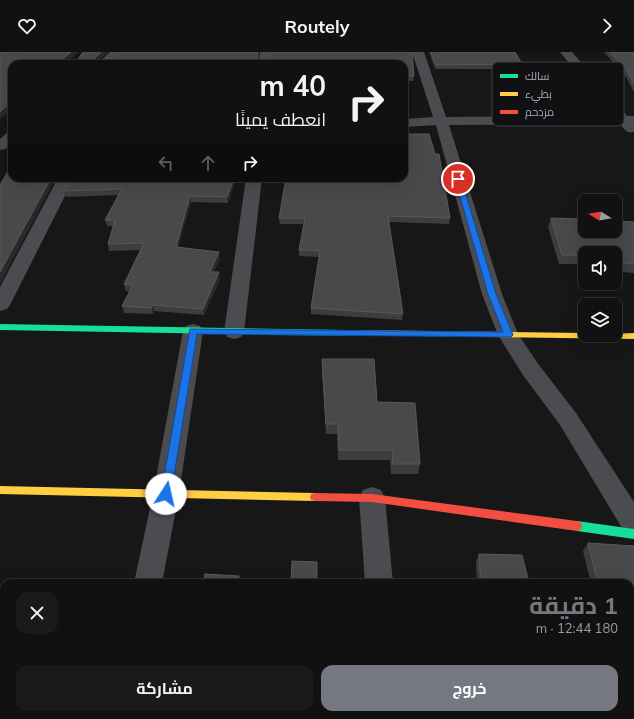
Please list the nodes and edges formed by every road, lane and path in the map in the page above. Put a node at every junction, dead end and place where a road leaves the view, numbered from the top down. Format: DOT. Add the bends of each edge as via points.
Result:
graph roads {
  1 [pos="118,52"];
  2 [pos="418,52"];
  3 [pos="566,52"];
  4 [pos="107,60"];
  5 [pos="575,62"];
  6 [pos="629,120"];
  7 [pos="441,121"];
  8 [pos="492,121"];
  9 [pos="408,123"];
  10 [pos="634,133"];
  11 [pos="8,139"];
  12 [pos="0,146"];
  13 [pos="64,182"];
  14 [pos="253,182"];
  15 [pos="0,304"];
  16 [pos="0,327"];
  17 [pos="193,331"];
  18 [pos="234,332"];
  19 [pos="508,335"];
  20 [pos="634,336"];
  21 [pos="0,490"];
  22 [pos="166,494"];
  23 [pos="372,498"];
  24 [pos="634,525"];
  25 [pos="634,534"];
  26 [pos="149,579"];
  27 [pos="379,579"];
  1 -- 4 [label="street"];
  2 -- 7 [label="street"];
  3 -- 5 [label="street"];
  6 -- 10 [label="street"];
  7 -- 8 [label="street"];
  7 -- 9 [label="street"];
  7 -- 19 [label="street" via="492,294"];
  11 -- 12 [label="street"];
  13 -- 15 [label="street"];
  14 -- 18 [label="street"];
  16 -- 17 [label="main road"];
  17 -- 18 [label="main road"];
  17 -- 22 [label="street"];
  18 -- 19 [label="main road"];
  19 -- 20 [label="main road"];
  19 -- 24 [label="street" via="568,419"];
  21 -- 22 [label="main road"];
  22 -- 23 [label="main road"];
  22 -- 26 [label="street"];
  23 -- 25 [label="main road"];
  23 -- 27 [label="street"];
}
